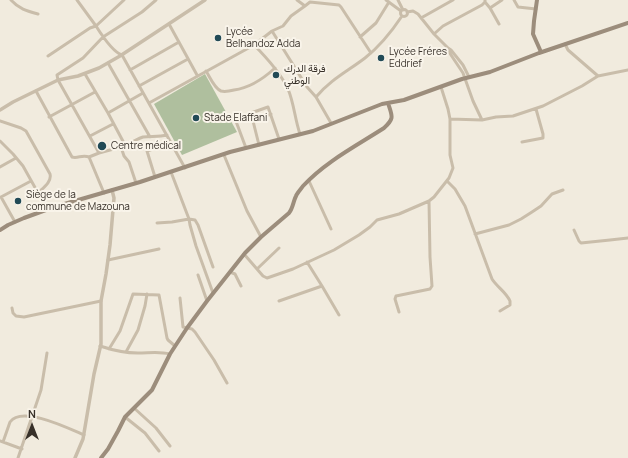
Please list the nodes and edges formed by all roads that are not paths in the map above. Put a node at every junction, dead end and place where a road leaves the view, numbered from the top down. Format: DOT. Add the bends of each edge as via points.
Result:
graph roads {
  1 [pos="11,0"];
  2 [pos="77,0"];
  3 [pos="124,0"];
  4 [pos="156,0"];
  5 [pos="206,0"];
  6 [pos="297,0"];
  7 [pos="398,0"];
  8 [pos="453,0"];
  9 [pos="502,0"];
  10 [pos="514,0"];
  11 [pos="537,0"];
  12 [pos="387,1"];
  13 [pos="485,1"];
  14 [pos="304,6"];
  15 [pos="490,8"];
  16 [pos="536,9"];
  17 [pos="402,10"];
  18 [pos="407,12"];
  19 [pos="38,14"];
  20 [pos="402,16"];
  21 [pos="421,18"];
  22 [pos="628,23"];
  23 [pos="169,24"];
  24 [pos="499,24"];
  25 [pos="96,26"];
  26 [pos="272,31"];
  27 [pos="434,34"];
  28 [pos="103,37"];
  29 [pos="360,37"];
  30 [pos="179,42"];
  31 [pos="565,44"];
  32 [pos="254,45"];
  33 [pos="541,52"];
  34 [pos="370,53"];
  35 [pos="122,55"];
  36 [pos="48,56"];
  37 [pos="188,59"];
  38 [pos="108,63"];
  39 [pos="274,68"];
  40 [pos="130,70"];
  41 [pos="628,70"];
  42 [pos="206,71"];
  43 [pos="85,74"];
  44 [pos="197,75"];
  45 [pos="598,76"];
  46 [pos="467,78"];
  47 [pos="58,80"];
  48 [pos="139,86"];
  49 [pos="441,87"];
  50 [pos="36,91"];
  51 [pos="95,92"];
  52 [pos="144,93"];
  53 [pos="316,97"];
  54 [pos="130,101"];
  55 [pos="149,103"];
  56 [pos="388,103"];
  57 [pos="72,104"];
  58 [pos="536,109"];
  59 [pos="0,110"];
  60 [pos="108,113"];
  61 [pos="271,114"];
  62 [pos="234,116"];
  63 [pos="49,117"];
  64 [pos="450,118"];
  65 [pos="253,120"];
  66 [pos="482,120"];
  67 [pos="0,121"];
  68 [pos="113,124"];
  69 [pos="331,124"];
  70 [pos="167,134"];
  71 [pos="300,134"];
  72 [pos="90,136"];
  73 [pos="150,137"];
  74 [pos="280,139"];
  75 [pos="0,141"];
  76 [pos="522,142"];
  77 [pos="171,143"];
  78 [pos="259,145"];
  79 [pos="123,146"];
  80 [pos="246,148"];
  81 [pos="100,153"];
  82 [pos="224,155"];
  83 [pos="89,157"];
  84 [pos="16,158"];
  85 [pos="0,167"];
  86 [pos="185,168"];
  87 [pos="171,172"];
  88 [pos="155,177"];
  89 [pos="31,181"];
  90 [pos="309,181"];
  91 [pos="447,181"];
  92 [pos="136,183"];
  93 [pos="112,190"];
  94 [pos="562,190"];
  95 [pos="104,192"];
  96 [pos="38,193"];
  97 [pos="430,201"];
  98 [pos="47,209"];
  99 [pos="189,219"];
  100 [pos="15,222"];
  101 [pos="157,223"];
  102 [pos="331,229"];
  103 [pos="0,230"];
  104 [pos="574,230"];
  105 [pos="475,234"];
  106 [pos="261,237"];
  107 [pos="628,238"];
  108 [pos="279,248"];
  109 [pos="159,249"];
  110 [pos="244,254"];
  111 [pos="108,260"];
  112 [pos="307,262"];
  113 [pos="213,267"];
  114 [pos="256,269"];
  115 [pos="230,272"];
  116 [pos="198,275"];
  117 [pos="241,286"];
  118 [pos="322,286"];
  119 [pos="213,293"];
  120 [pos="147,294"];
  121 [pos="180,298"];
  122 [pos="207,300"];
  123 [pos="101,301"];
  124 [pos="279,301"];
  125 [pos="12,308"];
  126 [pos="500,311"];
  127 [pos="399,312"];
  128 [pos="339,315"];
  129 [pos="187,328"];
  130 [pos="100,346"];
  131 [pos="175,346"];
  132 [pos="109,349"];
  133 [pos="126,352"];
  134 [pos="48,353"];
  135 [pos="170,354"];
  136 [pos="227,383"];
  137 [pos="134,408"];
  138 [pos="32,417"];
  139 [pos="125,417"];
  140 [pos="84,435"];
  141 [pos="2,441"];
  142 [pos="170,446"];
  143 [pos="22,449"];
  144 [pos="159,451"];
  145 [pos="18,458"];
  146 [pos="75,458"];
  147 [pos="101,458"];
  1 -- 19 [label="street" via="19,8"];
  2 -- 25 [label="street"];
  3 -- 25 [label="street"];
  4 -- 28 [label="street"];
  5 -- 23 [label="street"];
  6 -- 14 [label="street"];
  7 -- 17 [label="street"];
  8 -- 21 [label="street"];
  9 -- 15 [label="street"];
  10 -- 16 [label="street" via="518,7"];
  11 -- 16 [label="main road"];
  12 -- 17 [label="street"];
  12 -- 29 [label="street" via="376,23"];
  13 -- 15 [label="street"];
  13 -- 27 [label="street"];
  14 -- 26 [label="street" via="283,26"];
  14 -- 29 [label="street" via="310,2 338,5"];
  15 -- 24 [label="street"];
  16 -- 33 [label="main road" via="533,34"];
  17 -- 18 [label="street"];
  17 -- 20 [label="street"];
  18 -- 20 [label="street" via="406,16"];
  18 -- 21 [label="street" via="418,14"];
  20 -- 34 [label="street"];
  21 -- 27 [label="street"];
  22 -- 31 [label="main road"];
  23 -- 30 [label="street"];
  23 -- 35 [label="street"];
  25 -- 28 [label="street"];
  25 -- 36 [label="street"];
  26 -- 32 [label="street"];
  26 -- 53 [label="street"];
  27 -- 46 [label="street" via="448,48"];
  28 -- 35 [label="street" via="118,54"];
  28 -- 47 [label="street" via="83,58 57,75"];
  29 -- 34 [label="street"];
  30 -- 37 [label="street"];
  30 -- 40 [label="street"];
  31 -- 33 [label="main road"];
  31 -- 45 [label="street" via="568,50"];
  32 -- 39 [label="street"];
  32 -- 42 [label="street"];
  33 -- 46 [label="main road"];
  34 -- 53 [label="street" via="323,88"];
  35 -- 38 [label="street"];
  35 -- 40 [label="street"];
  37 -- 44 [label="street"];
  37 -- 48 [label="street"];
  38 -- 43 [label="street"];
  38 -- 54 [label="street"];
  39 -- 42 [label="street" via="255,83 228,91 221,91"];
  39 -- 71 [label="street" via="292,101"];
  40 -- 48 [label="street"];
  41 -- 45 [label="street"];
  42 -- 44 [label="street"];
  43 -- 47 [label="street"];
  43 -- 51 [label="street"];
  44 -- 55 [label="street"];
  45 -- 58 [label="street"];
  46 -- 49 [label="main road"];
  46 -- 66 [label="street" via="473,101"];
  47 -- 50 [label="street"];
  47 -- 57 [label="street"];
  48 -- 52 [label="street"];
  49 -- 56 [label="main road"];
  49 -- 64 [label="street"];
  50 -- 59 [label="street"];
  50 -- 63 [label="street"];
  51 -- 57 [label="street"];
  51 -- 60 [label="street"];
  52 -- 54 [label="street"];
  52 -- 55 [label="street"];
  53 -- 69 [label="street"];
  54 -- 60 [label="street"];
  54 -- 73 [label="street"];
  55 -- 70 [label="street"];
  56 -- 69 [label="main road"];
  56 -- 90 [label="main road" via="392,118 384,128 326,165"];
  57 -- 63 [label="street"];
  57 -- 72 [label="street"];
  58 -- 66 [label="street" via="513,116"];
  58 -- 76 [label="street" via="543,138"];
  60 -- 68 [label="street"];
  61 -- 65 [label="street"];
  61 -- 65 [label="street" via="268,107 251,113"];
  61 -- 74 [label="street"];
  62 -- 80 [label="street"];
  63 -- 83 [label="street" via="72,157"];
  64 -- 66 [label="street"];
  64 -- 91 [label="street" via="450,155 453,168"];
  65 -- 78 [label="street"];
  67 -- 96 [label="street" via="26,131 50,174 51,178"];
  68 -- 72 [label="street"];
  68 -- 79 [label="street"];
  69 -- 71 [label="main road"];
  70 -- 73 [label="street"];
  70 -- 77 [label="street"];
  71 -- 74 [label="main road"];
  72 -- 81 [label="street"];
  73 -- 79 [label="street" via="140,138"];
  74 -- 78 [label="main road"];
  75 -- 84 [label="street"];
  77 -- 86 [label="street"];
  77 -- 88 [label="street" via="147,151"];
  78 -- 80 [label="main road"];
  79 -- 81 [label="street"];
  79 -- 92 [label="street" via="124,156 129,162"];
  80 -- 82 [label="main road"];
  81 -- 83 [label="street"];
  82 -- 86 [label="main road"];
  82 -- 106 [label="street" via="247,211"];
  83 -- 95 [label="street"];
  84 -- 85 [label="street"];
  84 -- 89 [label="street"];
  86 -- 87 [label="main road"];
  87 -- 88 [label="main road"];
  87 -- 99 [label="street"];
  88 -- 92 [label="main road"];
  89 -- 96 [label="street"];
  89 -- 100 [label="street" via="1,197"];
  90 -- 102 [label="street"];
  90 -- 106 [label="main road" via="296,196 291,210"];
  91 -- 97 [label="street"];
  91 -- 105 [label="street" via="455,189 464,206"];
  92 -- 93 [label="main road"];
  93 -- 95 [label="main road"];
  93 -- 111 [label="street" via="114,198"];
  94 -- 105 [label="street" via="552,194 537,209 521,219"];
  95 -- 98 [label="main road"];
  96 -- 98 [label="street"];
  97 -- 112 [label="street" via="377,220 345,244"];
  97 -- 127 [label="street" via="432,286 430,289 396,296 394,299"];
  98 -- 100 [label="main road"];
  99 -- 101 [label="street"];
  99 -- 113 [label="street" via="196,222"];
  99 -- 119 [label="street"];
  100 -- 103 [label="main road"];
  104 -- 107 [label="street" via="581,243"];
  105 -- 126 [label="street" via="492,279 510,301 510,305"];
  106 -- 110 [label="main road"];
  108 -- 114 [label="street"];
  109 -- 111 [label="street"];
  110 -- 114 [label="street"];
  110 -- 115 [label="main road"];
  111 -- 123 [label="street"];
  112 -- 114 [label="street" via="267,278"];
  112 -- 118 [label="street"];
  115 -- 117 [label="street" via="235,274"];
  115 -- 119 [label="main road"];
  116 -- 122 [label="street"];
  118 -- 124 [label="street"];
  118 -- 128 [label="street"];
  119 -- 122 [label="main road"];
  120 -- 131 [label="street" via="159,295 167,338"];
  120 -- 132 [label="street" via="133,294 120,331"];
  120 -- 133 [label="street" via="138,330"];
  121 -- 129 [label="street" via="182,325"];
  122 -- 129 [label="main road"];
  123 -- 125 [label="street" via="24,317 16,316"];
  123 -- 130 [label="street"];
  129 -- 131 [label="main road"];
  129 -- 136 [label="street" via="195,332"];
  130 -- 132 [label="street"];
  130 -- 140 [label="street"];
  131 -- 135 [label="main road"];
  132 -- 133 [label="street"];
  133 -- 135 [label="street"];
  134 -- 138 [label="street" via="41,390"];
  135 -- 137 [label="main road" via="152,390"];
  137 -- 139 [label="main road"];
  137 -- 142 [label="street" via="156,428"];
  138 -- 140 [label="street" via="48,420"];
  138 -- 141 [label="street" via="12,419"];
  138 -- 143 [label="street"];
  139 -- 144 [label="street" via="145,433"];
  139 -- 147 [label="main road"];
  140 -- 146 [label="street"];
  141 -- 143 [label="street"];
  143 -- 145 [label="street"];
}
